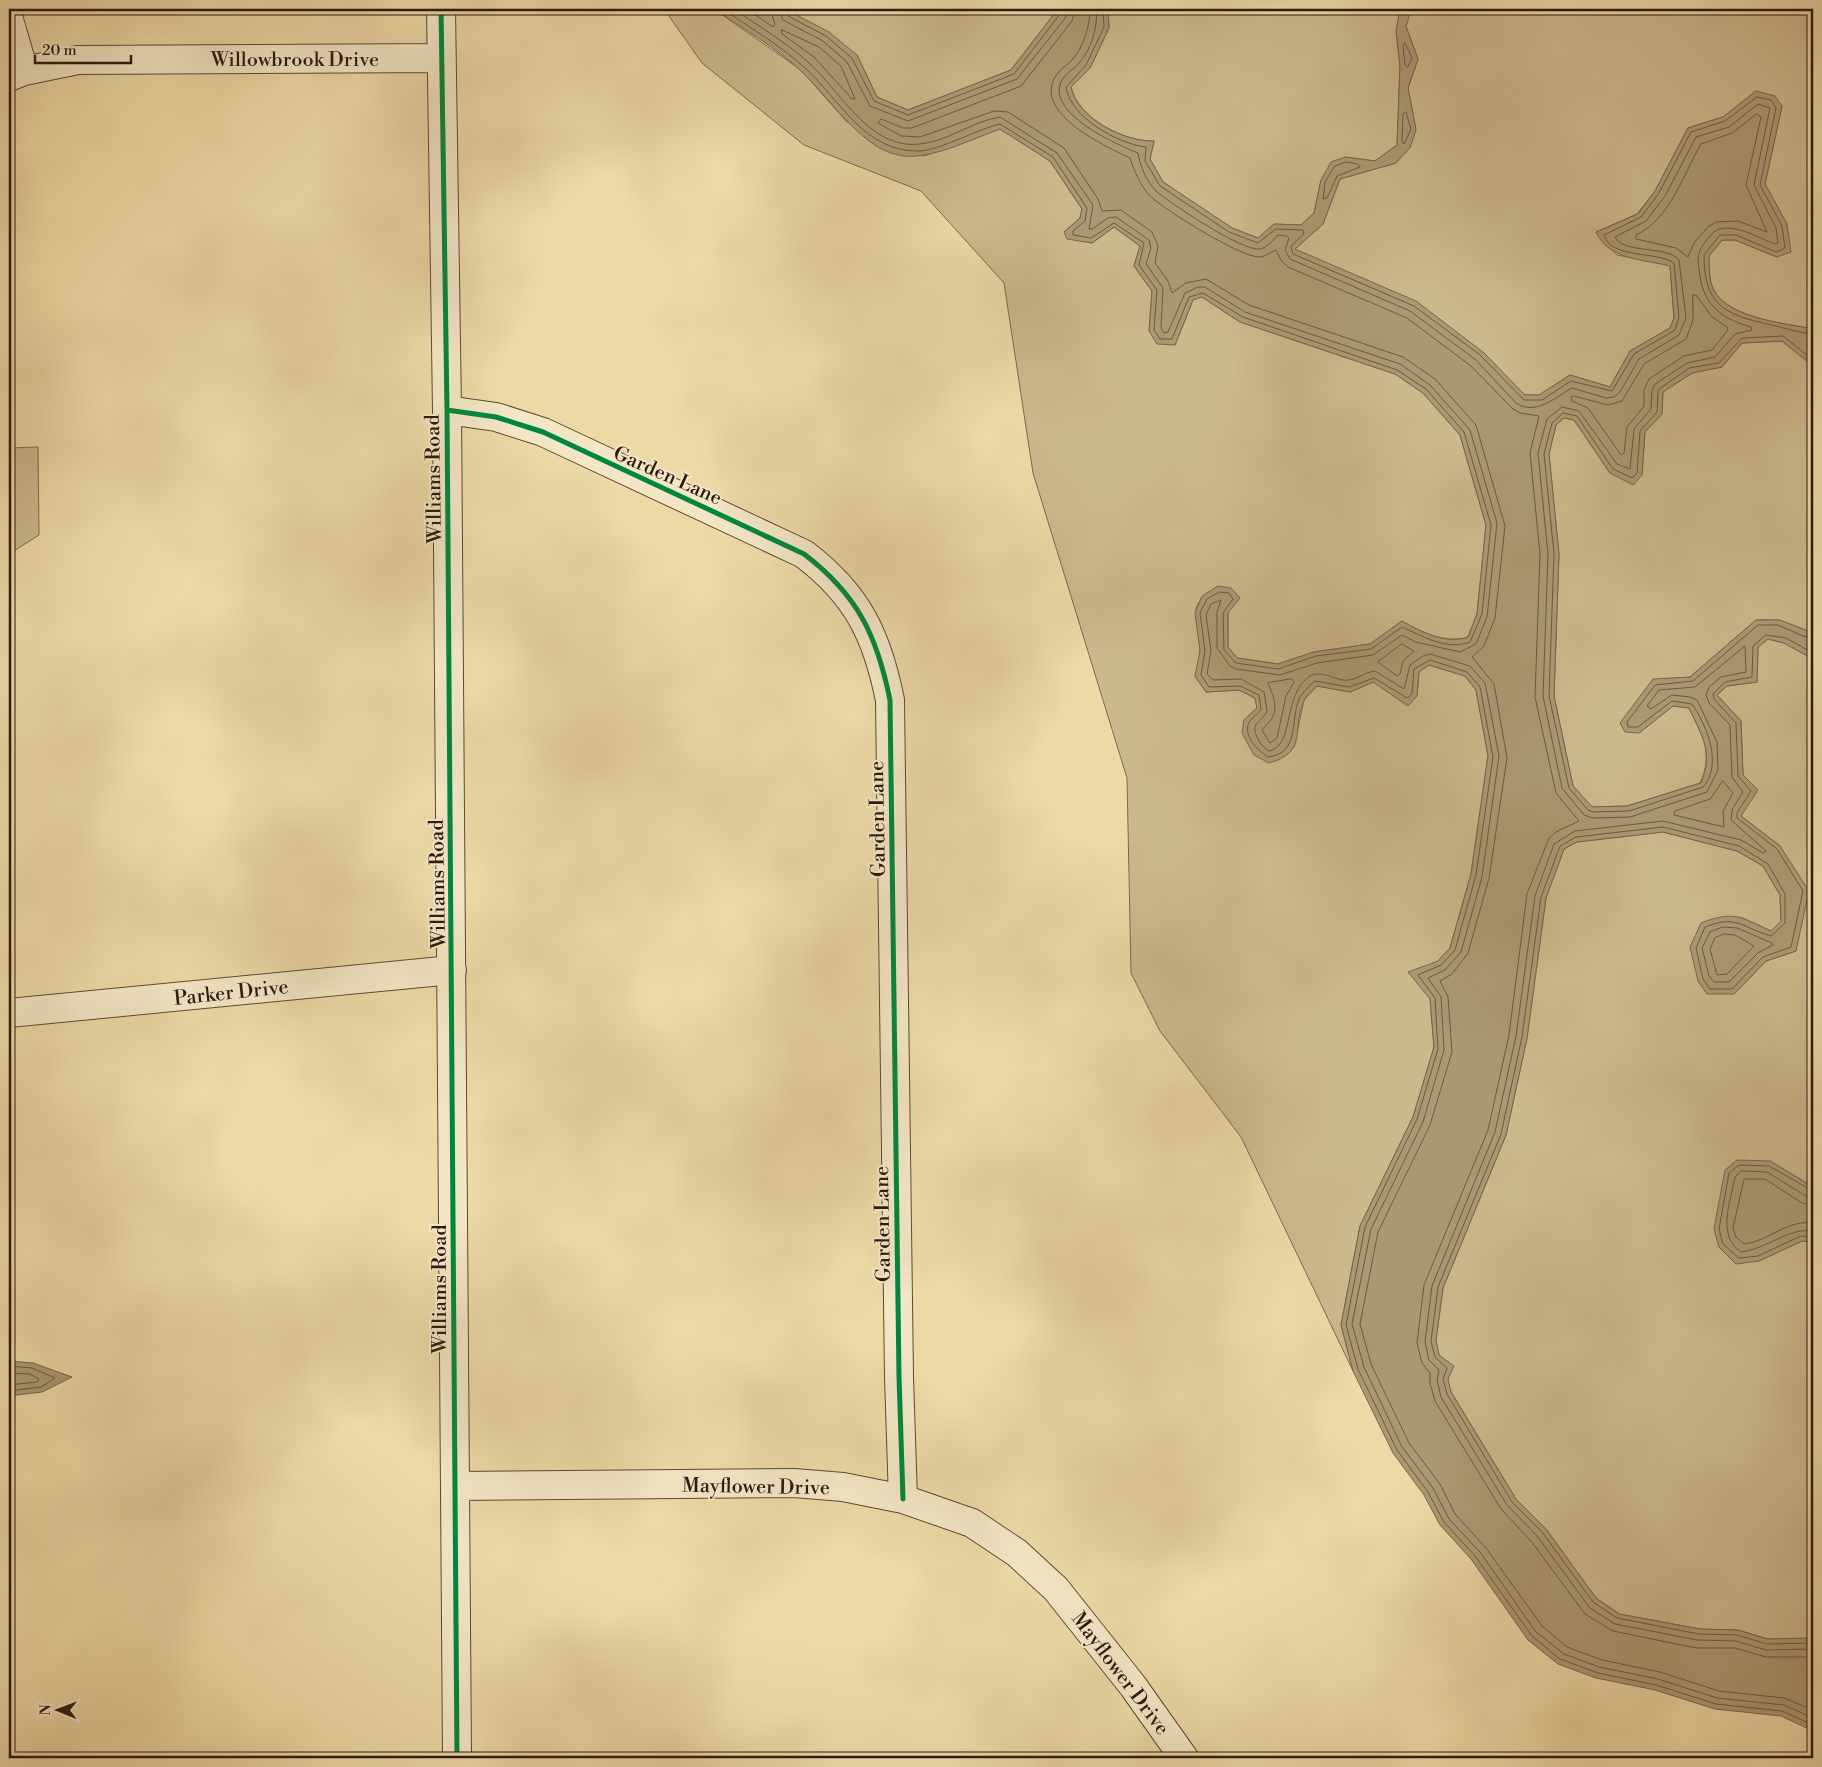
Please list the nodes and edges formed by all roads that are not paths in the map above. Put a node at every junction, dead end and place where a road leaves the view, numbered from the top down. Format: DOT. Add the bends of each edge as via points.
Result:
graph roads {
  1 [pos="441,9"];
  2 [pos="9,20"];
  3 [pos="441,58"];
  4 [pos="16,74"];
  5 [pos="447,410"];
  6 [pos="452,970"];
  7 [pos="9,1013"];
  8 [pos="455,1486"];
  9 [pos="903,1499"];
  10 [pos="457,1758"];
  11 [pos="1184,1758"];
  1 -- 3 [label="street, Williams Road"];
  2 -- 4 [label="street, Willowbrook Drive"];
  3 -- 4 [label="street, Willowbrook Drive" via="78,60"];
  3 -- 5 [label="street, Williams Road"];
  5 -- 6 [label="street, Williams Road"];
  5 -- 9 [label="street, Garden Lane" via="496,417 543,432 804,554 845,592 867,625 882,661 890,700"];
  6 -- 7 [label="street, Parker Drive"];
  6 -- 8 [label="street, Williams Road"];
  8 -- 9 [label="street, Mayflower Drive" via="794,1483"];
  8 -- 10 [label="street, Williams Road"];
  9 -- 11 [label="street, Mayflower Drive" via="972,1523 1017,1553 1056,1589 1133,1686"];
}
